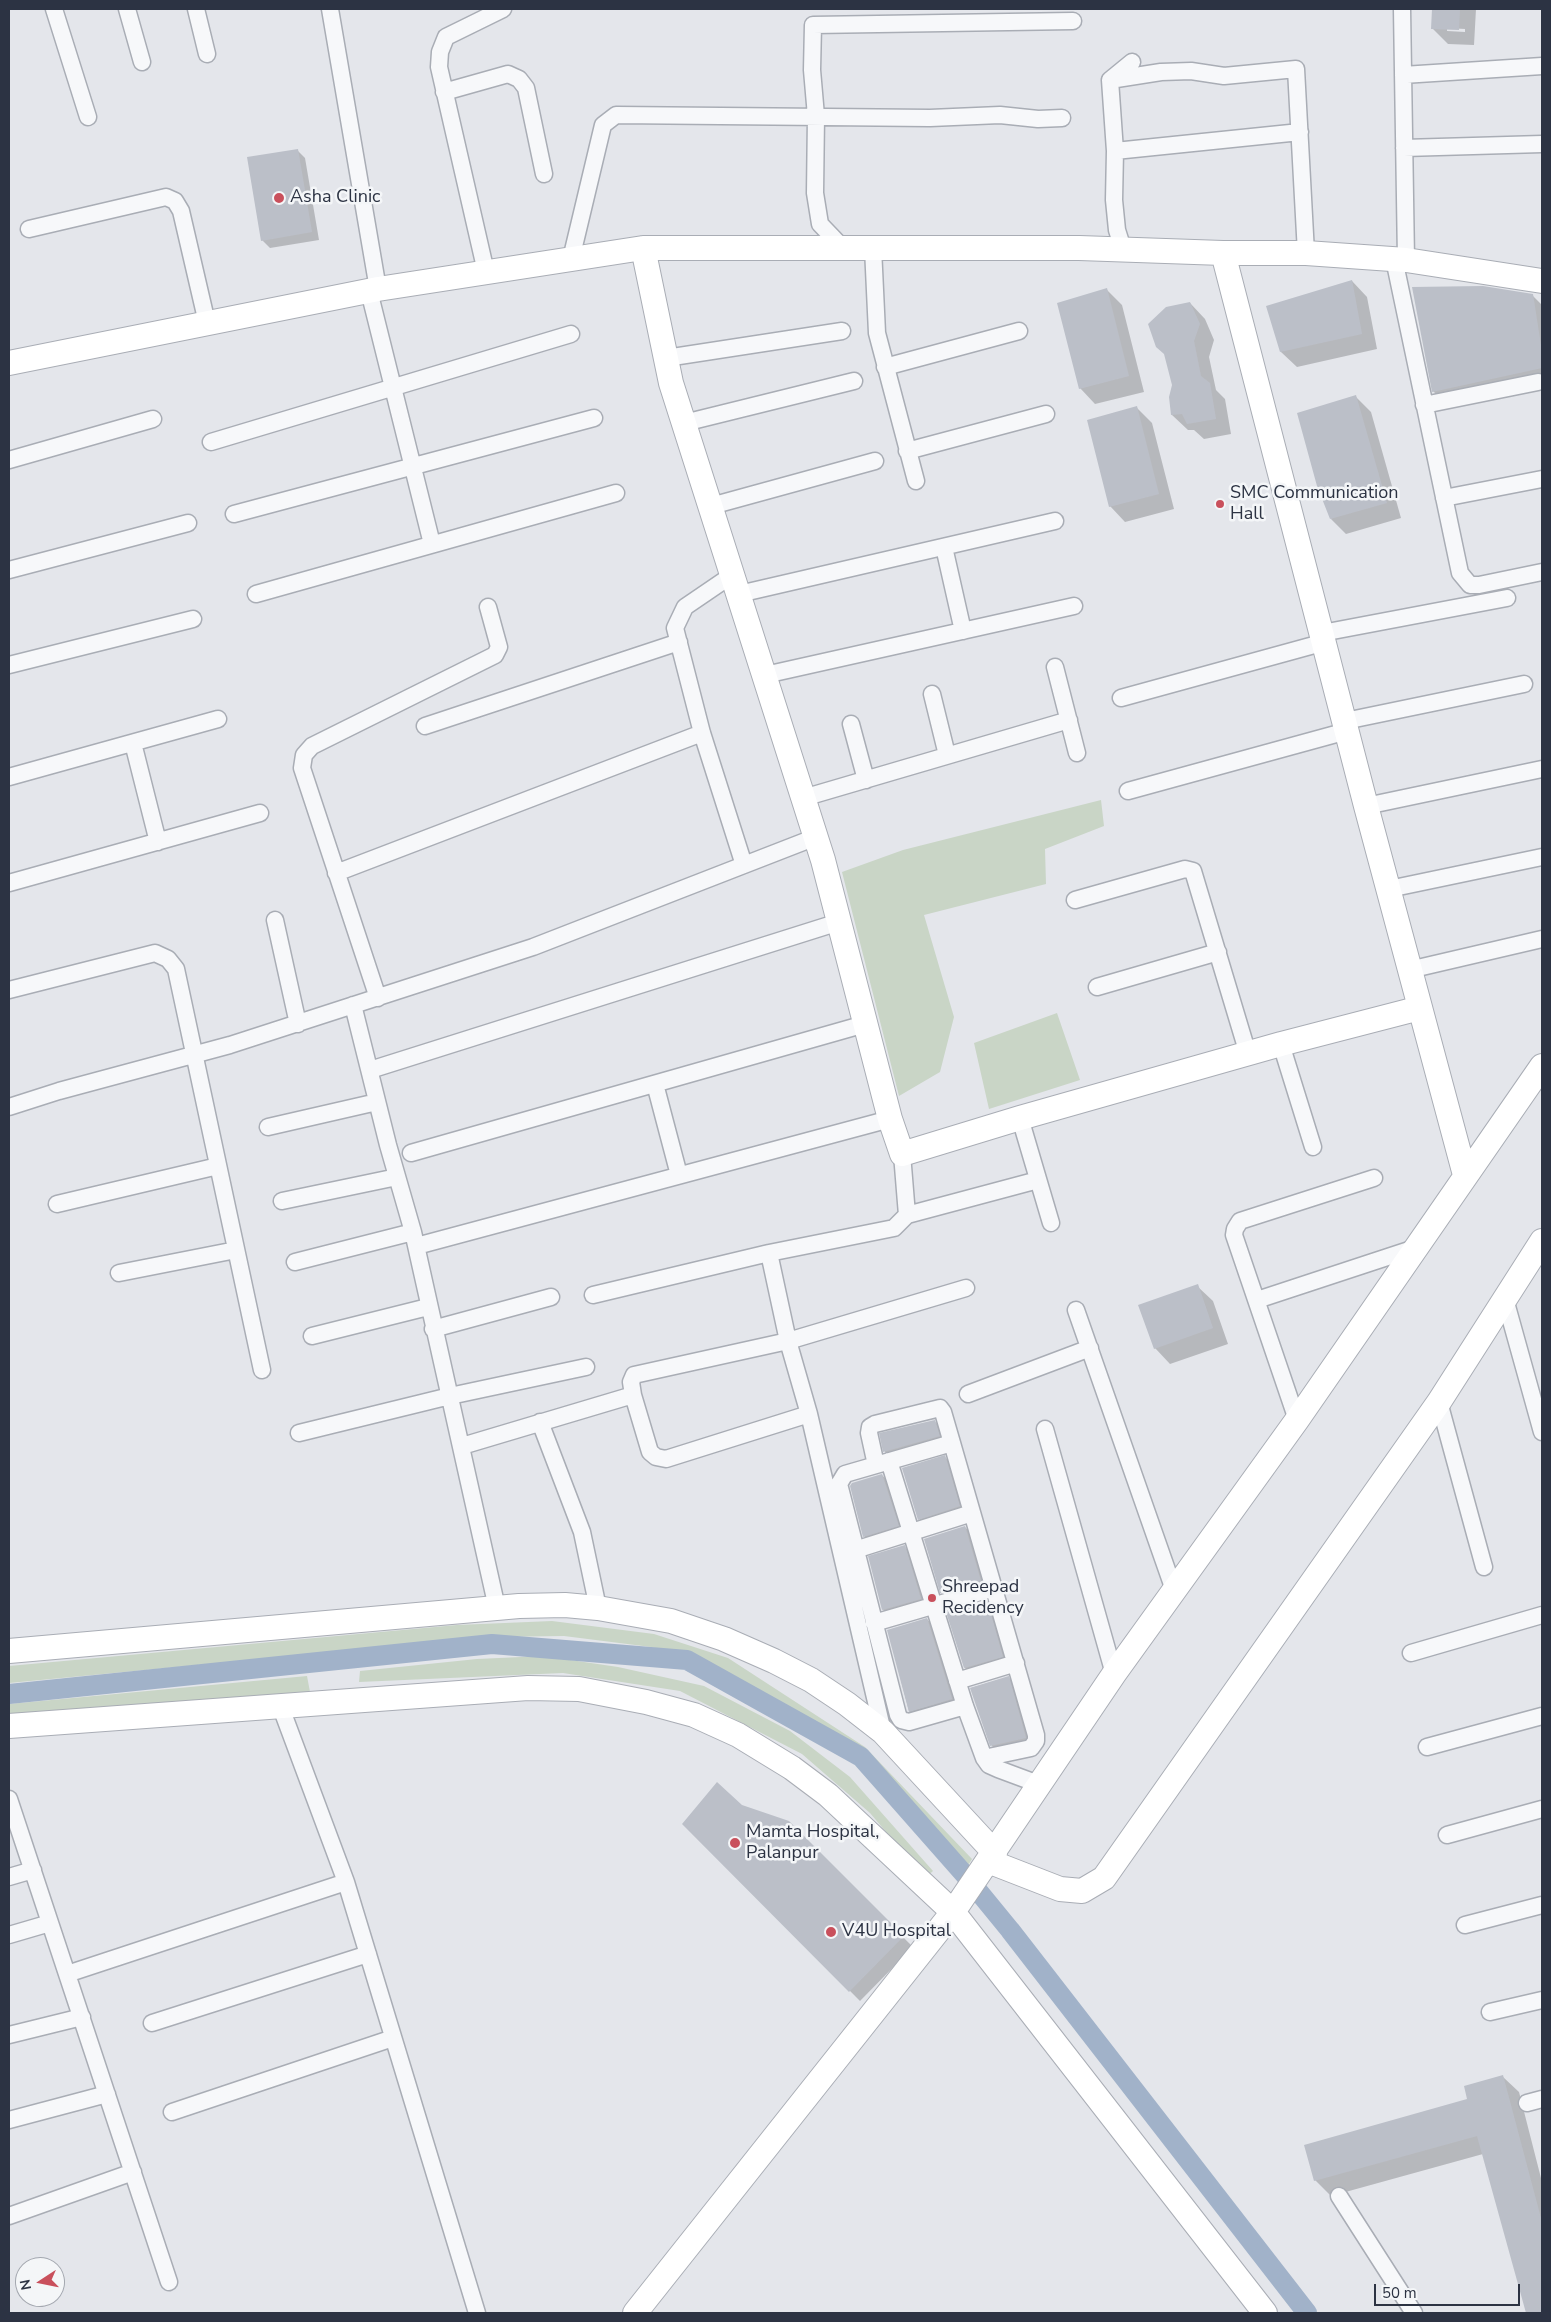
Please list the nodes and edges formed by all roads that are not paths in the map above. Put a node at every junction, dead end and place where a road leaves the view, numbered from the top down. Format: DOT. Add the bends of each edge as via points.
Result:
graph roads {
  1 [pos="54,9"];
  2 [pos="127,9"];
  3 [pos="196,9"];
  4 [pos="330,9"];
  5 [pos="503,9"];
  6 [pos="1402,9"];
  7 [pos="864,16"];
  8 [pos="951,16"];
  9 [pos="1073,21"];
  10 [pos="207,54"];
  11 [pos="142,62"];
  12 [pos="1132,62"];
  13 [pos="1542,66"];
  14 [pos="1403,75"];
  15 [pos="1110,80"];
  16 [pos="444,92"];
  17 [pos="816,116"];
  18 [pos="88,118"];
  19 [pos="1062,118"];
  20 [pos="1300,132"];
  21 [pos="1542,144"];
  22 [pos="1404,148"];
  23 [pos="1115,152"];
  24 [pos="544,174"];
  25 [pos="29,229"];
  26 [pos="643,248"];
  27 [pos="842,248"];
  28 [pos="873,248"];
  29 [pos="1123,249"];
  30 [pos="1223,253"];
  31 [pos="1306,253"];
  32 [pos="571,259"];
  33 [pos="1400,259"];
  34 [pos="486,272"];
  35 [pos="1542,281"];
  36 [pos="373,290"];
  37 [pos="207,323"];
  38 [pos="842,331"];
  39 [pos="1019,332"];
  40 [pos="570,334"];
  41 [pos="666,358"];
  42 [pos="9,363"];
  43 [pos="885,367"];
  44 [pos="854,381"];
  45 [pos="1538,382"];
  46 [pos="393,388"];
  47 [pos="1424,405"];
  48 [pos="1046,414"];
  49 [pos="594,418"];
  50 [pos="153,419"];
  51 [pos="684,424"];
  52 [pos="211,442"];
  53 [pos="908,451"];
  54 [pos="9,460"];
  55 [pos="875,461"];
  56 [pos="413,466"];
  57 [pos="1542,479"];
  58 [pos="916,481"];
  59 [pos="616,493"];
  60 [pos="1444,498"];
  61 [pos="711,506"];
  62 [pos="234,514"];
  63 [pos="1055,521"];
  64 [pos="188,523"];
  65 [pos="432,544"];
  66 [pos="944,547"];
  67 [pos="9,570"];
  68 [pos="1542,572"];
  69 [pos="736,584"];
  70 [pos="256,594"];
  71 [pos="1507,598"];
  72 [pos="1074,606"];
  73 [pos="488,607"];
  74 [pos="193,619"];
  75 [pos="963,631"];
  76 [pos="1324,638"];
  77 [pos="679,642"];
  78 [pos="9,665"];
  79 [pos="1055,667"];
  80 [pos="765,675"];
  81 [pos="1524,684"];
  82 [pos="932,694"];
  83 [pos="1121,698"];
  84 [pos="218,719"];
  85 [pos="1069,720"];
  86 [pos="851,724"];
  87 [pos="425,726"];
  88 [pos="1346,726"];
  89 [pos="702,733"];
  90 [pos="133,743"];
  91 [pos="1078,753"];
  92 [pos="947,756"];
  93 [pos="1542,769"];
  94 [pos="9,777"];
  95 [pos="866,780"];
  96 [pos="1128,791"];
  97 [pos="803,798"];
  98 [pos="1366,806"];
  99 [pos="260,813"];
  100 [pos="816,837"];
  101 [pos="158,842"];
  102 [pos="1542,857"];
  103 [pos="744,865"];
  104 [pos="336,873"];
  105 [pos="9,884"];
  106 [pos="1389,889"];
  107 [pos="1075,900"];
  108 [pos="275,920"];
  109 [pos="839,922"];
  110 [pos="1542,940"];
  111 [pos="1218,952"];
  112 [pos="1409,970"];
  113 [pos="1097,987"];
  114 [pos="9,990"];
  115 [pos="378,998"];
  116 [pos="353,1006"];
  117 [pos="1420,1008"];
  118 [pos="298,1024"];
  119 [pos="866,1024"];
  120 [pos="1281,1044"];
  121 [pos="1248,1054"];
  122 [pos="195,1056"];
  123 [pos="1542,1066"];
  124 [pos="370,1070"];
  125 [pos="655,1084"];
  126 [pos="378,1102"];
  127 [pos="9,1107"];
  128 [pos="1020,1118"];
  129 [pos="890,1119"];
  130 [pos="268,1127"];
  131 [pos="1312,1148"];
  132 [pos="411,1153"];
  133 [pos="902,1154"];
  134 [pos="218,1166"];
  135 [pos="679,1175"];
  136 [pos="1465,1175"];
  137 [pos="397,1177"];
  138 [pos="1374,1178"];
  139 [pos="1038,1180"];
  140 [pos="282,1201"];
  141 [pos="57,1204"];
  142 [pos="907,1215"];
  143 [pos="1052,1224"];
  144 [pos="413,1232"];
  145 [pos="1542,1240"];
  146 [pos="424,1244"];
  147 [pos="1418,1247"];
  148 [pos="236,1250"];
  149 [pos="769,1254"];
  150 [pos="295,1262"];
  151 [pos="119,1273"];
  152 [pos="966,1288"];
  153 [pos="593,1295"];
  154 [pos="551,1297"];
  155 [pos="1505,1299"];
  156 [pos="1257,1300"];
  157 [pos="428,1307"];
  158 [pos="1076,1310"];
  159 [pos="433,1329"];
  160 [pos="312,1336"];
  161 [pos="788,1341"];
  162 [pos="1090,1348"];
  163 [pos="586,1367"];
  164 [pos="262,1370"];
  165 [pos="968,1394"];
  166 [pos="632,1395"];
  167 [pos="450,1396"];
  168 [pos="1538,1400"];
  169 [pos="1439,1402"];
  170 [pos="809,1414"];
  171 [pos="1297,1420"];
  172 [pos="540,1422"];
  173 [pos="1045,1428"];
  174 [pos="1542,1432"];
  175 [pos="298,1433"];
  176 [pos="952,1442"];
  177 [pos="462,1446"];
  178 [pos="882,1463"];
  179 [pos="972,1513"];
  180 [pos="911,1532"];
  181 [pos="855,1550"];
  182 [pos="1484,1567"];
  183 [pos="994,1588"];
  184 [pos="1174,1590"];
  185 [pos="935,1605"];
  186 [pos="496,1608"];
  187 [pos="598,1608"];
  188 [pos="1542,1615"];
  189 [pos="874,1624"];
  190 [pos="9,1651"];
  191 [pos="1410,1654"];
  192 [pos="1016,1663"];
  193 [pos="1114,1674"];
  194 [pos="957,1681"];
  195 [pos="280,1705"];
  196 [pos="965,1706"];
  197 [pos="1542,1716"];
  198 [pos="9,1726"];
  199 [pos="883,1732"];
  200 [pos="1427,1747"];
  201 [pos="984,1758"];
  202 [pos="1041,1785"];
  203 [pos="9,1800"];
  204 [pos="1542,1810"];
  205 [pos="1446,1835"];
  206 [pos="986,1864"];
  207 [pos="33,1870"];
  208 [pos="9,1877"];
  209 [pos="346,1882"];
  210 [pos="956,1905"];
  211 [pos="1542,1905"];
  212 [pos="50,1923"];
  213 [pos="1465,1925"];
  214 [pos="9,1935"];
  215 [pos="368,1954"];
  216 [pos="67,1974"];
  217 [pos="1542,2000"];
  218 [pos="1490,2012"];
  219 [pos="82,2017"];
  220 [pos="152,2022"];
  221 [pos="9,2036"];
  222 [pos="393,2038"];
  223 [pos="107,2094"];
  224 [pos="172,2112"];
  225 [pos="9,2120"];
  226 [pos="133,2172"];
  227 [pos="1339,2196"];
  228 [pos="9,2216"];
  229 [pos="169,2282"];
  230 [pos="476,2313"];
  231 [pos="636,2313"];
  232 [pos="1265,2313"];
  233 [pos="1414,2313"];
  1 -- 18 [label="street"];
  2 -- 11 [label="street"];
  3 -- 10 [label="street"];
  4 -- 36 [label="street"];
  5 -- 16 [label="street" via="446,37 439,67"];
  6 -- 14 [label="street"];
  7 -- 8 [label="street"];
  7 -- 17 [label="street" via="813,25"];
  8 -- 9 [label="street"];
  12 -- 15 [label="street"];
  13 -- 14 [label="street"];
  14 -- 22 [label="street"];
  15 -- 20 [label="street" via="1161,72 1190,71 1224,76 1296,69"];
  15 -- 23 [label="street"];
  16 -- 24 [label="street" via="508,74 519,79 526,88"];
  16 -- 34 [label="street"];
  17 -- 19 [label="street"];
  17 -- 27 [label="street" via="815,193 820,224"];
  17 -- 32 [label="street" via="616,115 604,125"];
  20 -- 23 [label="street"];
  20 -- 31 [label="street"];
  21 -- 22 [label="street"];
  22 -- 33 [label="street"];
  23 -- 29 [label="street" via="1114,200"];
  25 -- 37 [label="street" via="166,197 175,201 181,211"];
  26 -- 27 [label="street"];
  26 -- 32 [label="street"];
  26 -- 41 [label="street"];
  27 -- 28 [label="street"];
  28 -- 29 [label="street"];
  28 -- 43 [label="street" via="876,325"];
  29 -- 30 [label="street"];
  30 -- 31 [label="street"];
  30 -- 76 [label="street"];
  31 -- 33 [label="street"];
  32 -- 34 [label="street"];
  33 -- 35 [label="street"];
  33 -- 47 [label="street"];
  34 -- 36 [label="street"];
  36 -- 37 [label="street"];
  36 -- 46 [label="street"];
  37 -- 42 [label="street"];
  38 -- 41 [label="street"];
  39 -- 43 [label="street"];
  40 -- 46 [label="street"];
  41 -- 51 [label="street"];
  43 -- 53 [label="street"];
  44 -- 51 [label="street"];
  45 -- 47 [label="street"];
  46 -- 52 [label="street"];
  46 -- 56 [label="street"];
  47 -- 60 [label="street"];
  48 -- 53 [label="street"];
  49 -- 56 [label="street"];
  50 -- 54 [label="street"];
  51 -- 61 [label="street"];
  53 -- 58 [label="street"];
  55 -- 61 [label="street"];
  56 -- 62 [label="street"];
  56 -- 65 [label="street"];
  57 -- 60 [label="street"];
  59 -- 65 [label="street"];
  60 -- 68 [label="street" via="1460,573 1470,585"];
  61 -- 69 [label="street"];
  63 -- 66 [label="street"];
  64 -- 67 [label="street"];
  65 -- 70 [label="street"];
  66 -- 69 [label="street"];
  66 -- 75 [label="street"];
  69 -- 77 [label="street" via="685,607 675,628"];
  69 -- 80 [label="street"];
  71 -- 76 [label="street"];
  72 -- 75 [label="street"];
  73 -- 104 [label="street" via="499,646 495,655 312,746 304,755 302,768"];
  74 -- 78 [label="street"];
  75 -- 80 [label="street"];
  76 -- 83 [label="street"];
  76 -- 88 [label="street"];
  77 -- 87 [label="street"];
  77 -- 89 [label="street"];
  79 -- 85 [label="street"];
  80 -- 97 [label="street"];
  81 -- 88 [label="street"];
  82 -- 92 [label="street"];
  84 -- 90 [label="street"];
  85 -- 91 [label="street"];
  85 -- 92 [label="street"];
  86 -- 95 [label="street"];
  88 -- 96 [label="street"];
  88 -- 98 [label="street"];
  89 -- 103 [label="street"];
  89 -- 104 [label="street"];
  90 -- 94 [label="street"];
  90 -- 101 [label="street"];
  92 -- 95 [label="street"];
  93 -- 98 [label="street"];
  95 -- 97 [label="street"];
  97 -- 100 [label="street"];
  98 -- 106 [label="street"];
  99 -- 101 [label="street"];
  100 -- 103 [label="street"];
  100 -- 109 [label="street"];
  101 -- 105 [label="street"];
  102 -- 106 [label="street"];
  103 -- 115 [label="street" via="534,947"];
  104 -- 115 [label="street"];
  106 -- 112 [label="street"];
  107 -- 111 [label="street" via="1185,869 1192,871"];
  108 -- 118 [label="street"];
  109 -- 119 [label="street"];
  109 -- 124 [label="street"];
  110 -- 112 [label="street"];
  111 -- 113 [label="street"];
  111 -- 121 [label="street"];
  112 -- 117 [label="street"];
  114 -- 122 [label="street" via="155,954 168,959 176,970"];
  115 -- 116 [label="street"];
  116 -- 118 [label="street"];
  116 -- 124 [label="street"];
  117 -- 120 [label="street"];
  117 -- 136 [label="street"];
  118 -- 122 [label="street"];
  119 -- 125 [label="street"];
  119 -- 129 [label="street"];
  120 -- 121 [label="street"];
  120 -- 131 [label="street"];
  121 -- 128 [label="street"];
  122 -- 127 [label="street"];
  122 -- 134 [label="street"];
  123 -- 136 [label="street"];
  124 -- 126 [label="street"];
  125 -- 132 [label="street"];
  125 -- 135 [label="street"];
  126 -- 130 [label="street"];
  126 -- 137 [label="street"];
  128 -- 133 [label="street"];
  128 -- 139 [label="street"];
  129 -- 133 [label="street"];
  129 -- 135 [label="street"];
  133 -- 142 [label="street"];
  134 -- 141 [label="street"];
  134 -- 148 [label="street"];
  135 -- 146 [label="street"];
  136 -- 147 [label="street"];
  137 -- 140 [label="street"];
  137 -- 144 [label="street"];
  138 -- 156 [label="street" via="1236,1224 1234,1236"];
  139 -- 142 [label="street"];
  139 -- 143 [label="street"];
  142 -- 149 [label="street" via="894,1228"];
  144 -- 150 [label="street"];
  144 -- 157 [label="street"];
  145 -- 155 [label="street"];
  147 -- 156 [label="street"];
  147 -- 171 [label="street"];
  148 -- 151 [label="street"];
  148 -- 164 [label="street"];
  149 -- 153 [label="street"];
  149 -- 161 [label="street"];
  152 -- 161 [label="street"];
  154 -- 159 [label="street"];
  155 -- 168 [label="street"];
  155 -- 169 [label="street"];
  156 -- 171 [label="street"];
  157 -- 159 [label="street"];
  157 -- 160 [label="street"];
  158 -- 162 [label="street"];
  159 -- 167 [label="street"];
  161 -- 166 [label="street" via="634,1375"];
  161 -- 170 [label="street"];
  162 -- 165 [label="street"];
  162 -- 184 [label="street"];
  163 -- 167 [label="street"];
  166 -- 170 [label="street" via="650,1452 666,1459"];
  166 -- 172 [label="street"];
  167 -- 175 [label="street"];
  167 -- 177 [label="street"];
  168 -- 174 [label="street"];
  169 -- 182 [label="street"];
  169 -- 206 [label="street" via="1104,1878 1082,1890 1060,1889"];
  170 -- 199 [label="street"];
  171 -- 184 [label="street"];
  172 -- 177 [label="street"];
  172 -- 187 [label="street" via="582,1532"];
  173 -- 193 [label="street"];
  176 -- 178 [label="street"];
  176 -- 178 [label="street" via="940,1408 875,1424 869,1433"];
  176 -- 179 [label="street"];
  177 -- 186 [label="street"];
  178 -- 180 [label="street"];
  178 -- 181 [label="street" via="845,1474 839,1484"];
  179 -- 180 [label="street"];
  179 -- 183 [label="street"];
  180 -- 181 [label="street"];
  180 -- 185 [label="street"];
  181 -- 189 [label="street"];
  183 -- 185 [label="street"];
  183 -- 192 [label="street"];
  184 -- 193 [label="street"];
  185 -- 189 [label="street"];
  185 -- 194 [label="street"];
  186 -- 187 [label="street" via="565,1605"];
  186 -- 190 [label="street"];
  187 -- 199 [label="street" via="670,1621 724,1638 811,1680"];
  188 -- 191 [label="street"];
  189 -- 196 [label="street" via="901,1720 909,1722"];
  192 -- 194 [label="street"];
  192 -- 201 [label="street" via="1036,1741 1031,1748"];
  193 -- 202 [label="street"];
  194 -- 196 [label="street"];
  195 -- 198 [label="street"];
  195 -- 209 [label="street"];
  195 -- 210 [label="street" via="537,1688 579,1690 646,1702 694,1715 764,1750 828,1795"];
  196 -- 201 [label="street"];
  197 -- 200 [label="street"];
  199 -- 206 [label="street"];
  201 -- 202 [label="street" via="989,1765"];
  202 -- 206 [label="street"];
  203 -- 207 [label="street"];
  204 -- 205 [label="street"];
  206 -- 210 [label="street"];
  207 -- 208 [label="street"];
  207 -- 212 [label="street"];
  209 -- 215 [label="street"];
  209 -- 216 [label="street"];
  210 -- 231 [label="street"];
  210 -- 232 [label="street"];
  211 -- 213 [label="street"];
  212 -- 214 [label="street"];
  212 -- 216 [label="street"];
  215 -- 220 [label="street"];
  215 -- 222 [label="street"];
  216 -- 219 [label="street"];
  217 -- 218 [label="street"];
  219 -- 221 [label="street"];
  219 -- 223 [label="street"];
  222 -- 224 [label="street"];
  222 -- 230 [label="street"];
  223 -- 225 [label="street"];
  223 -- 226 [label="street"];
  226 -- 228 [label="street"];
  226 -- 229 [label="street"];
  227 -- 233 [label="street"];
}
